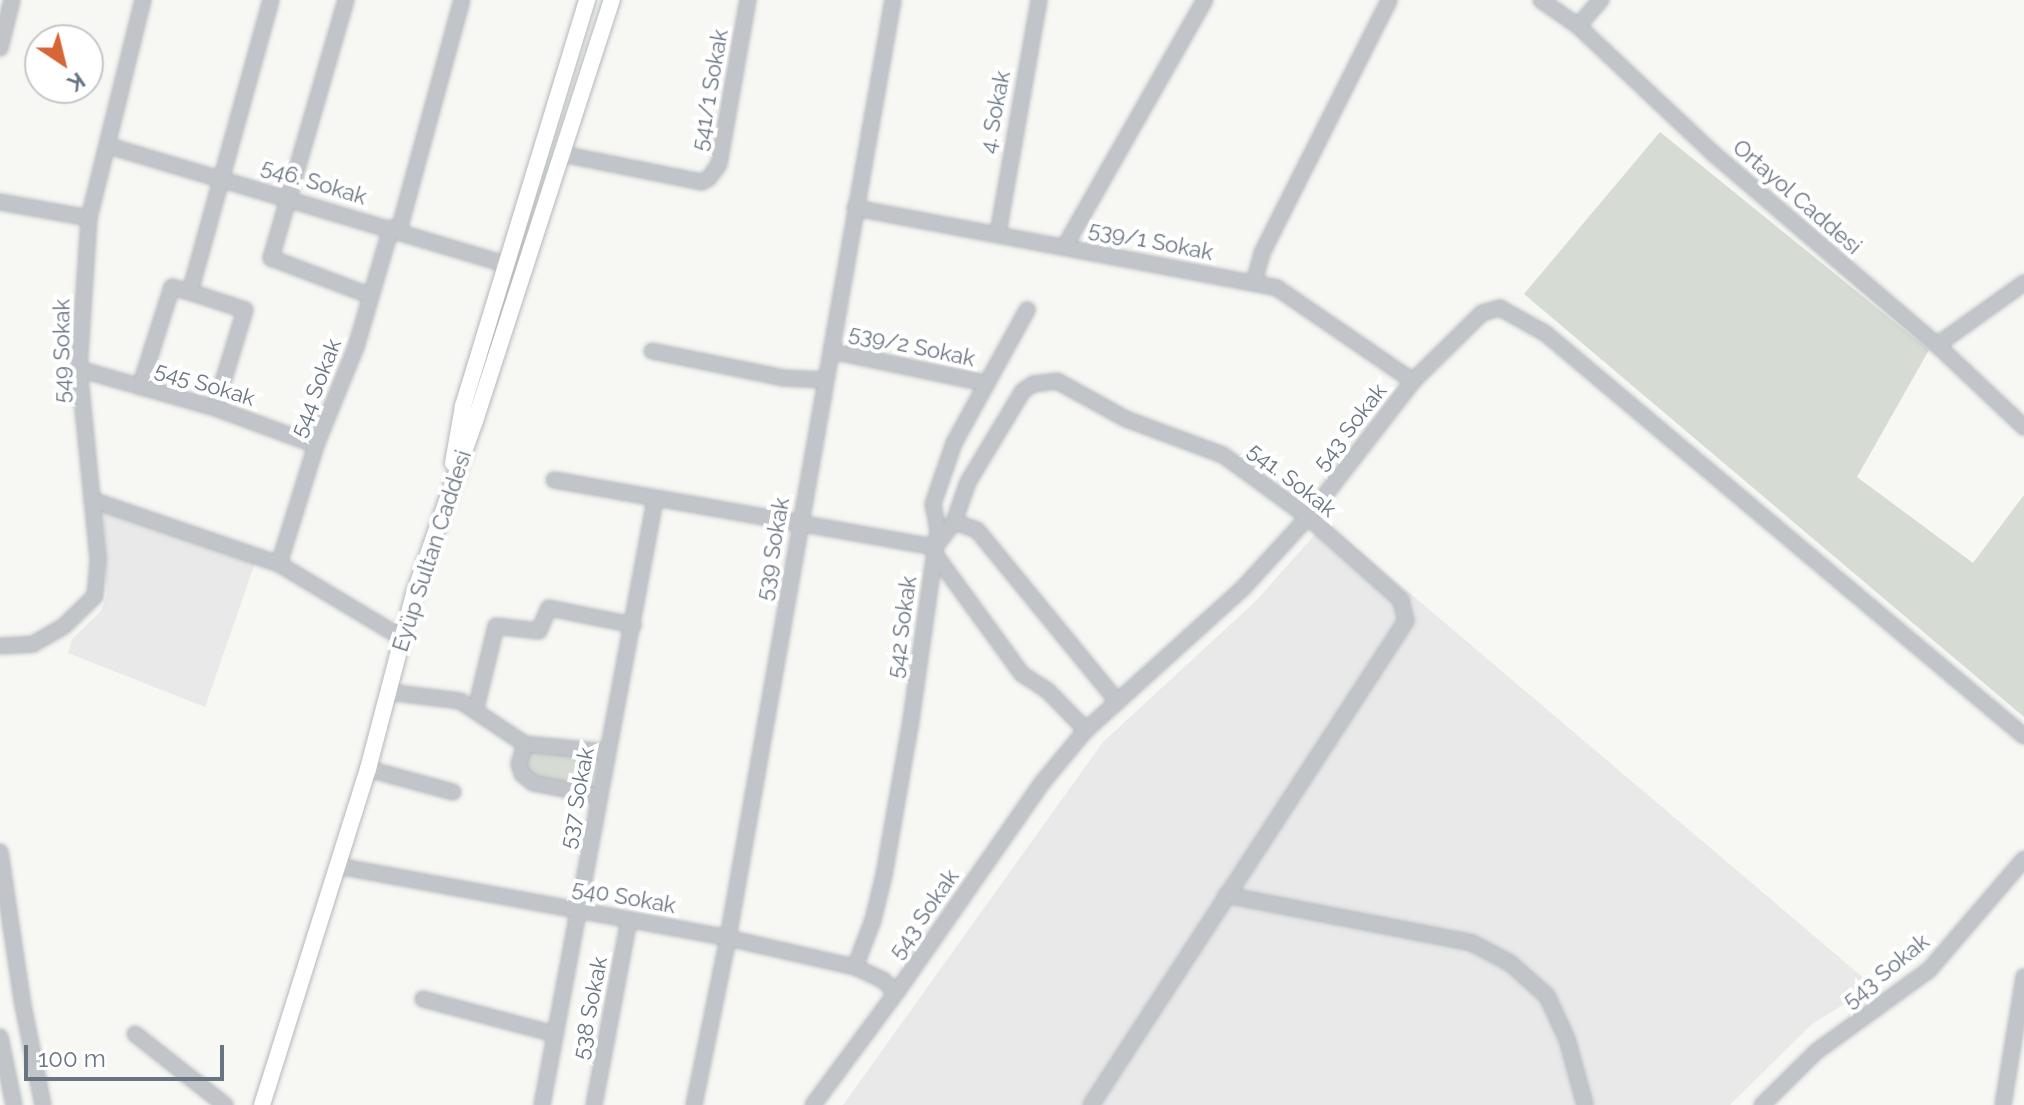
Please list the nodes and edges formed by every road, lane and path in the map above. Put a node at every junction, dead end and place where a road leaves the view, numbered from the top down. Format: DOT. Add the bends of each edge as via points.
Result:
graph roads {
  1 [pos="12,0"];
  2 [pos="143,0"];
  3 [pos="271,0"];
  4 [pos="346,0"];
  5 [pos="462,0"];
  6 [pos="587,0"];
  7 [pos="612,0"];
  8 [pos="748,0"];
  9 [pos="893,0"];
  10 [pos="1039,0"];
  11 [pos="1205,0"];
  12 [pos="1389,0"];
  13 [pos="1541,0"];
  14 [pos="1601,0"];
  15 [pos="1578,26"];
  16 [pos="0,48"];
  17 [pos="109,146"];
  18 [pos="562,154"];
  19 [pos="222,177"];
  20 [pos="286,197"];
  21 [pos="0,202"];
  22 [pos="855,208"];
  23 [pos="89,218"];
  24 [pos="395,229"];
  25 [pos="998,233"];
  26 [pos="1065,246"];
  27 [pos="506,264"];
  28 [pos="1254,283"];
  29 [pos="2024,283"];
  30 [pos="190,292"];
  31 [pos="371,296"];
  32 [pos="1027,310"];
  33 [pos="1937,345"];
  34 [pos="652,351"];
  35 [pos="831,351"];
  36 [pos="79,369"];
  37 [pos="825,380"];
  38 [pos="1413,381"];
  39 [pos="984,383"];
  40 [pos="140,387"];
  41 [pos="215,408"];
  42 [pos="2024,427"];
  43 [pos="316,445"];
  44 [pos="455,471"];
  45 [pos="554,480"];
  46 [pos="92,500"];
  47 [pos="655,500"];
  48 [pos="1308,517"];
  49 [pos="954,522"];
  50 [pos="800,525"];
  51 [pos="935,550"];
  52 [pos="279,564"];
  53 [pos="633,625"];
  54 [pos="402,638"];
  55 [pos="0,646"];
  56 [pos="388,692"];
  57 [pos="1118,702"];
  58 [pos="476,708"];
  59 [pos="1086,730"];
  60 [pos="2024,736"];
  61 [pos="525,744"];
  62 [pos="608,752"];
  63 [pos="368,769"];
  64 [pos="453,792"];
  65 [pos="599,796"];
  66 [pos="0,852"];
  67 [pos="2024,859"];
  68 [pos="337,866"];
  69 [pos="1226,895"];
  70 [pos="578,912"];
  71 [pos="629,920"];
  72 [pos="728,938"];
  73 [pos="855,967"];
  74 [pos="2024,977"];
  75 [pos="896,993"];
  76 [pos="423,999"];
  77 [pos="135,1034"];
  78 [pos="555,1034"];
  79 [pos="0,1037"];
  80 [pos="14,1105"];
  81 [pos="43,1105"];
  82 [pos="225,1105"];
  83 [pos="262,1105"];
  84 [pos="542,1105"];
  85 [pos="594,1105"];
  86 [pos="694,1105"];
  87 [pos="813,1105"];
  88 [pos="1091,1105"];
  89 [pos="1585,1105"];
  90 [pos="1762,1105"];
  91 [pos="2003,1105"];
  1 -- 16 [label="street"];
  2 -- 17 [label="street, 549 Sokak"];
  3 -- 19 [label="street"];
  4 -- 20 [label="street"];
  5 -- 24 [label="street, 544 Sokak"];
  6 -- 27 [label="main road"];
  7 -- 18 [label="main road, Eyüp Sultan Caddesi"];
  8 -- 18 [label="street, 541/1 Sokak" via="719,164 709,178 702,182"];
  9 -- 22 [label="street, 539 Sokak"];
  10 -- 25 [label="street, 4. Sokak"];
  11 -- 26 [label="street"];
  12 -- 28 [label="street" via="1262,253"];
  13 -- 15 [label="street, Ortayol Caddesi"];
  14 -- 15 [label="street"];
  15 -- 33 [label="street, Ortayol Caddesi" via="1714,154"];
  17 -- 19 [label="street, 546. Sokak"];
  17 -- 23 [label="street, 549 Sokak"];
  18 -- 44 [label="main road, Eyüp Sultan Caddesi"];
  19 -- 20 [label="street, 546. Sokak"];
  19 -- 30 [label="street"];
  20 -- 24 [label="street, 546. Sokak"];
  20 -- 31 [label="street" via="271,258"];
  21 -- 23 [label="street"];
  22 -- 25 [label="street, 539/1 Sokak"];
  22 -- 35 [label="street, 539 Sokak"];
  23 -- 36 [label="street, 549 Sokak"];
  24 -- 27 [label="street, 546. Sokak"];
  24 -- 31 [label="street, 544 Sokak"];
  25 -- 26 [label="street, 539/1 Sokak"];
  26 -- 28 [label="street, 539/1 Sokak"];
  27 -- 44 [label="main road" via="455,436"];
  28 -- 38 [label="street, 539/1 Sokak" via="1277,288"];
  29 -- 33 [label="street"];
  30 -- 40 [label="street" via="172,287"];
  30 -- 41 [label="street" via="245,310"];
  31 -- 43 [label="street, 544 Sokak"];
  32 -- 39 [label="street, 542 Sokak"];
  33 -- 42 [label="street, Ortayol Caddesi"];
  34 -- 37 [label="street" via="783,378"];
  35 -- 37 [label="street, 539 Sokak"];
  35 -- 39 [label="street, 539/2 Sokak"];
  36 -- 40 [label="street, 545 Sokak"];
  36 -- 46 [label="street, 549 Sokak"];
  37 -- 50 [label="street, 539 Sokak"];
  38 -- 48 [label="street, 543 Sokak"];
  38 -- 60 [label="street, 543 Sokak" via="1482,313 1500,308 1516,315 1545,333"];
  39 -- 51 [label="street, 542 Sokak" via="944,464 933,504"];
  40 -- 41 [label="street, 545 Sokak"];
  41 -- 43 [label="street, 545 Sokak"];
  43 -- 52 [label="street, 544 Sokak"];
  44 -- 54 [label="main road, Eyüp Sultan Caddesi"];
  45 -- 47 [label="street"];
  46 -- 52 [label="street"];
  46 -- 55 [label="street, 549 Sokak" via="98,558 95,596 64,626 33,644"];
  47 -- 50 [label="street"];
  47 -- 53 [label="street, 537 Sokak"];
  48 -- 49 [label="street, 541. Sokak" via="1223,455 1126,419 1057,381 1023,391 968,482"];
  48 -- 57 [label="street, 543 Sokak" via="1243,588"];
  48 -- 69 [label="street, 541. Sokak" via="1401,600 1406,621"];
  49 -- 51 [label="street, 541. Sokak"];
  49 -- 57 [label="street" via="977,530"];
  50 -- 51 [label="street"];
  50 -- 72 [label="street, 539 Sokak"];
  51 -- 59 [label="street" via="1022,674 1047,690"];
  51 -- 73 [label="street, 542 Sokak" via="884,875"];
  52 -- 54 [label="street"];
  53 -- 58 [label="street" via="549,608 539,631 496,626"];
  53 -- 62 [label="street, 537 Sokak"];
  54 -- 56 [label="main road, Eyüp Sultan Caddesi"];
  56 -- 58 [label="street" via="460,701"];
  56 -- 63 [label="main road, Eyüp Sultan Caddesi"];
  57 -- 59 [label="street, 543 Sokak"];
  58 -- 61 [label="street"];
  59 -- 75 [label="street, 543 Sokak" via="1041,784"];
  61 -- 62 [label="street"];
  61 -- 65 [label="street" via="519,764 533,783"];
  62 -- 65 [label="street, 537 Sokak"];
  63 -- 64 [label="street"];
  63 -- 68 [label="main road, Eyüp Sultan Caddesi"];
  65 -- 70 [label="street, 537 Sokak"];
  66 -- 81 [label="street"];
  67 -- 90 [label="street, 543 Sokak" via="1929,970 1817,1051"];
  68 -- 70 [label="street, 540 Sokak"];
  68 -- 83 [label="main road, Eyüp Sultan Caddesi"];
  69 -- 88 [label="street, 541. Sokak"];
  69 -- 89 [label="street" via="1472,943 1510,963 1547,996 1567,1039"];
  70 -- 71 [label="street, 540 Sokak"];
  70 -- 78 [label="street, 537 Sokak"];
  71 -- 72 [label="street, 540 Sokak"];
  71 -- 85 [label="street, 538 Sokak"];
  72 -- 73 [label="street, 540 Sokak"];
  72 -- 86 [label="street, 539 Sokak"];
  73 -- 75 [label="street, 540 Sokak" via="883,980"];
  74 -- 91 [label="street"];
  75 -- 87 [label="street, 543 Sokak"];
  76 -- 78 [label="street"];
  77 -- 82 [label="street"];
  78 -- 84 [label="street, 537 Sokak"];
  79 -- 80 [label="street"];
}
